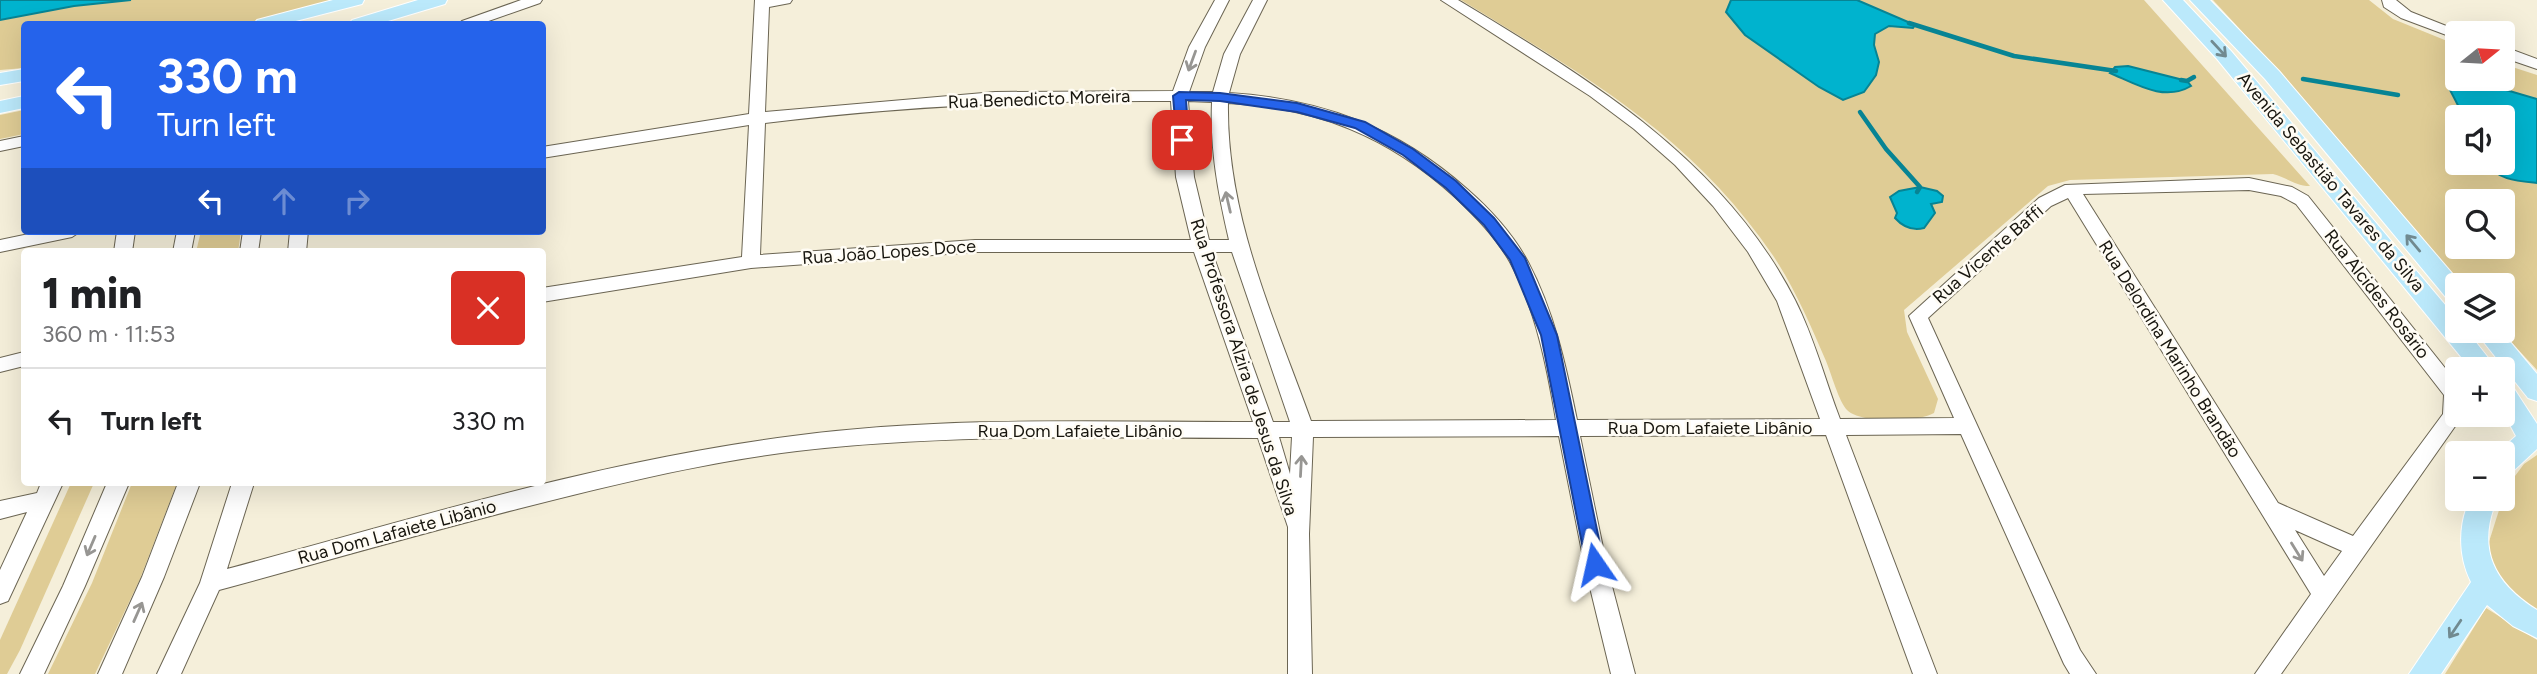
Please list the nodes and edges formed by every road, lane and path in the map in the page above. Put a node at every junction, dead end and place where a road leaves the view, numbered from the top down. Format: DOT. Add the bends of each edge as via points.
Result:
graph roads {
  1 [pos="355,0"];
  2 [pos="438,0"];
  3 [pos="535,0"];
  4 [pos="785,0"];
  5 [pos="1222,0"];
  6 [pos="1260,0"];
  7 [pos="1448,0"];
  8 [pos="762,1"];
  9 [pos="2200,2"];
  10 [pos="2389,2"];
  11 [pos="2174,3"];
  12 [pos="283,21"];
  13 [pos="369,21"];
  14 [pos="476,21"];
  15 [pos="2445,30"];
  16 [pos="2515,56"];
  17 [pos="2537,64"];
  18 [pos="21,76"];
  19 [pos="0,79"];
  20 [pos="1179,96"];
  21 [pos="1220,97"];
  22 [pos="21,103"];
  23 [pos="0,107"];
  24 [pos="757,119"];
  25 [pos="21,142"];
  26 [pos="0,146"];
  27 [pos="546,152"];
  28 [pos="2071,189"];
  29 [pos="2286,191"];
  30 [pos="53,235"];
  31 [pos="1201,245"];
  32 [pos="0,246"];
  33 [pos="1239,247"];
  34 [pos="751,262"];
  35 [pos="2445,281"];
  36 [pos="546,294"];
  37 [pos="2497,343"];
  38 [pos="2475,357"];
  39 [pos="21,360"];
  40 [pos="0,365"];
  41 [pos="2537,391"];
  42 [pos="2515,408"];
  43 [pos="1966,426"];
  44 [pos="1568,428"];
  45 [pos="1835,428"];
  46 [pos="1266,429"];
  47 [pos="1303,429"];
  48 [pos="2534,436"];
  49 [pos="2515,454"];
  50 [pos="117,486"];
  51 [pos="188,486"];
  52 [pos="242,486"];
  53 [pos="48,492"];
  54 [pos="2270,508"];
  55 [pos="0,510"];
  56 [pos="2480,511"];
  57 [pos="1298,534"];
  58 [pos="2357,548"];
  59 [pos="211,583"];
  60 [pos="2485,585"];
  61 [pos="0,594"];
  62 [pos="2324,595"];
  63 [pos="2537,625"];
  64 [pos="32,674"];
  65 [pos="110,674"];
  66 [pos="169,674"];
  67 [pos="1300,674"];
  68 [pos="1623,674"];
  69 [pos="1925,674"];
  70 [pos="2084,674"];
  71 [pos="2267,674"];
  72 [pos="2424,674"];
  1 -- 12 [label="main road"];
  2 -- 13 [label="main road"];
  3 -- 14 [label="street"];
  4 -- 8 [label="street"];
  5 -- 20 [label="street, Rua Professora Alzira de Jesus da Silva, one-way" via="1197,47"];
  6 -- 21 [label="street, Rua Professora Alzira de Jesus da Silva" via="1232,54"];
  7 -- 45 [label="street" via="1601,94 1694,172 1764,259 1786,301"];
  8 -- 24 [label="street"];
  9 -- 11 [label="main road"];
  35 -- 9 [label="main road, Avenida Sebastião Tavares da Silva, one-way" via="2272,75"];
  10 -- 15 [label="street" via="2406,15"];
  11 -- 38 [label="main road, Avenida Sebastião Tavares da Silva, one-way" via="2224,55"];
  16 -- 17 [label="street"];
  18 -- 19 [label="main road"];
  20 -- 21 [label="street, Rua Benedicto Moreira"];
  20 -- 24 [label="street, Rua Benedicto Moreira" via="981,97"];
  20 -- 31 [label="street, Rua Professora Alzira de Jesus da Silva" via="1185,177"];
  33 -- 21 [label="street, Rua Professora Alzira de Jesus da Silva, one-way" via="1223,179"];
  21 -- 44 [label="street, Rua Benedicto Moreira" via="1297,108 1360,125 1451,184 1517,258 1549,335"];
  22 -- 23 [label="main road"];
  24 -- 27 [label="street, Rua Benedicto Moreira"];
  24 -- 34 [label="street"];
  25 -- 26 [label="street"];
  28 -- 29 [label="street, Rua Vicente Baffi" via="2249,184"];
  28 -- 43 [label="street, Rua Vicente Baffi" via="2045,202 1918,316"];
  28 -- 54 [label="street, Rua Delordina Marinho Brandão"];
  29 -- 58 [label="street, Rua Alcides Rosário" via="2302,200 2328,230 2454,393 2452,416"];
  30 -- 32 [label="street"];
  31 -- 33 [label="street, Rua João Lopes Doce"];
  31 -- 34 [label="street, Rua João Lopes Doce" via="975,246"];
  31 -- 46 [label="street, Rua Professora Alzira de Jesus da Silva"];
  33 -- 47 [label="street, Rua Professora Alzira de Jesus da Silva"];
  34 -- 36 [label="street, Rua João Lopes Doce"];
  37 -- 41 [label="main road"];
  39 -- 40 [label="street"];
  42 -- 48 [label="main road"];
  43 -- 45 [label="street, Rua Dom Lafaiete Libânio"];
  43 -- 70 [label="street, Rua Vicente Baffi" via="2072,657"];
  44 -- 45 [label="street, Rua Dom Lafaiete Libânio"];
  44 -- 47 [label="street, Rua Dom Lafaiete Libânio"];
  44 -- 68 [label="street, Rua Benedicto Moreira" via="1600,591"];
  45 -- 69 [label="street"];
  46 -- 47 [label="street, Rua Dom Lafaiete Libânio"];
  46 -- 57 [label="street, Rua Professora Alzira de Jesus da Silva"];
  46 -- 59 [label="street, Rua Dom Lafaiete Libânio" via="850,437 732,452 515,500"];
  57 -- 47 [label="street, Rua Professora Alzira de Jesus da Silva, one-way"];
  48 -- 49 [label="main road"];
  50 -- 64 [label="street, one-way"];
  65 -- 51 [label="street, one-way"];
  52 -- 59 [label="street"];
  53 -- 55 [label="street"];
  53 -- 61 [label="street"];
  54 -- 58 [label="street"];
  54 -- 62 [label="street, Rua Delordina Marinho Brandão, one-way"];
  56 -- 60 [label="main road" via="2475,561"];
  57 -- 67 [label="street, Rua Professora Alzira de Jesus da Silva"];
  58 -- 62 [label="street"];
  59 -- 66 [label="street"];
  60 -- 63 [label="main road"];
  60 -- 72 [label="main road, one-way"];
  62 -- 71 [label="street"];
}
